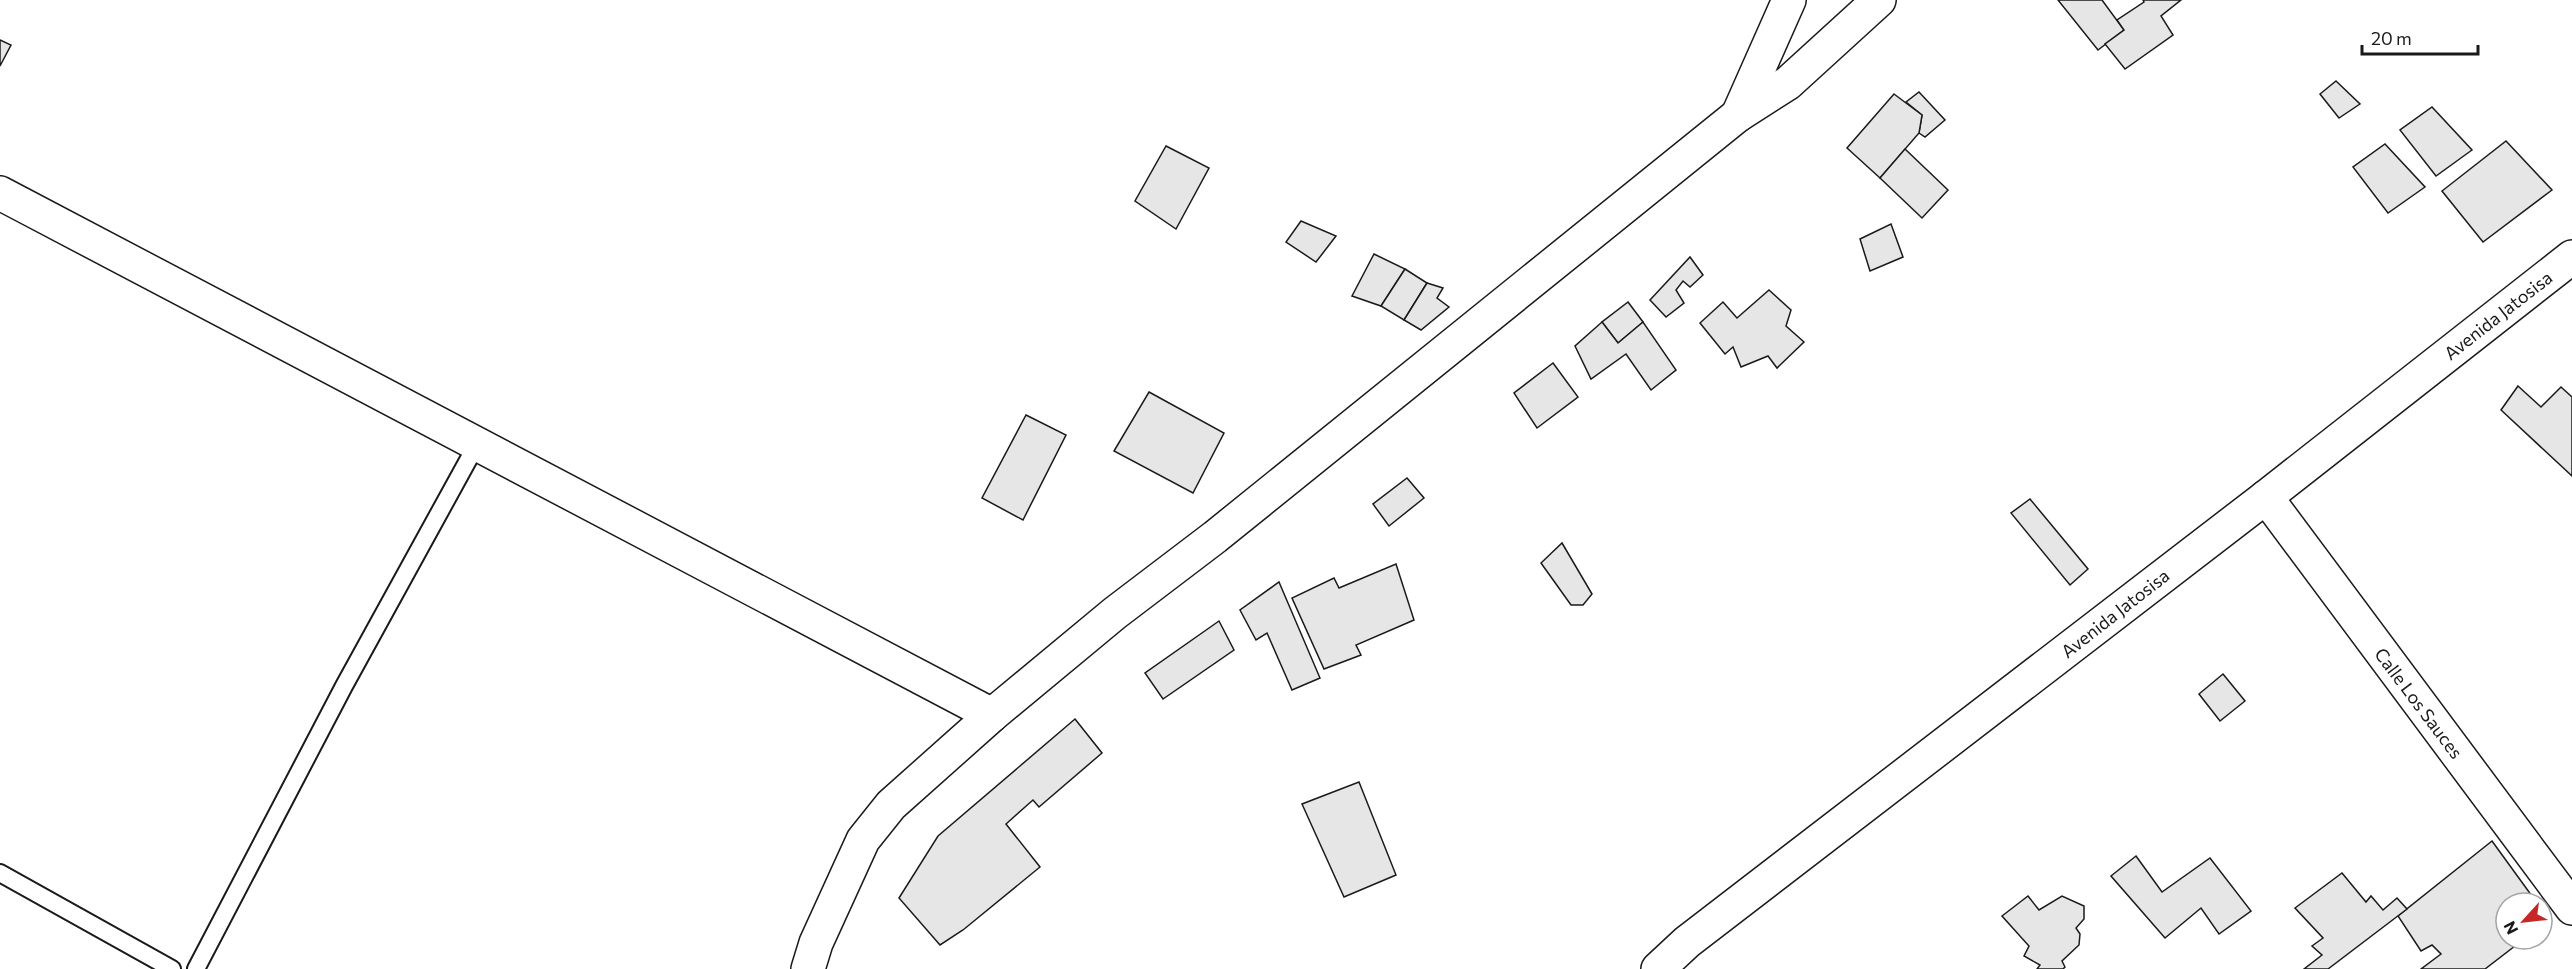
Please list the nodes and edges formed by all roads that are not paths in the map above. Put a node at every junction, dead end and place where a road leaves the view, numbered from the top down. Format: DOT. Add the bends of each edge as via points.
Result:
graph roads {
  1 [pos="1789,0"];
  2 [pos="1879,0"];
  3 [pos="1738,115"];
  4 [pos="0,193"];
  5 [pos="2572,257"];
  6 [pos="477,444"];
  7 [pos="2266,497"];
  8 [pos="992,715"];
  9 [pos="0,873"];
  10 [pos="2572,908"];
  11 [pos="172,969"];
  12 [pos="196,969"];
  13 [pos="808,969"];
  14 [pos="1658,969"];
  1 -- 3 [label="street"];
  2 -- 3 [label="street" via="1788,82"];
  3 -- 8 [label="street"];
  4 -- 6 [label="street"];
  5 -- 7 [label="street, Avenida Jatosisa"];
  6 -- 8 [label="street"];
  6 -- 12 [label="lane" via="344,686"];
  7 -- 10 [label="street, Calle Los Sauces"];
  7 -- 14 [label="street, Avenida Jatosisa" via="1697,934"];
  8 -- 13 [label="street" via="891,805 863,840"];
  9 -- 11 [label="lane"];
}
